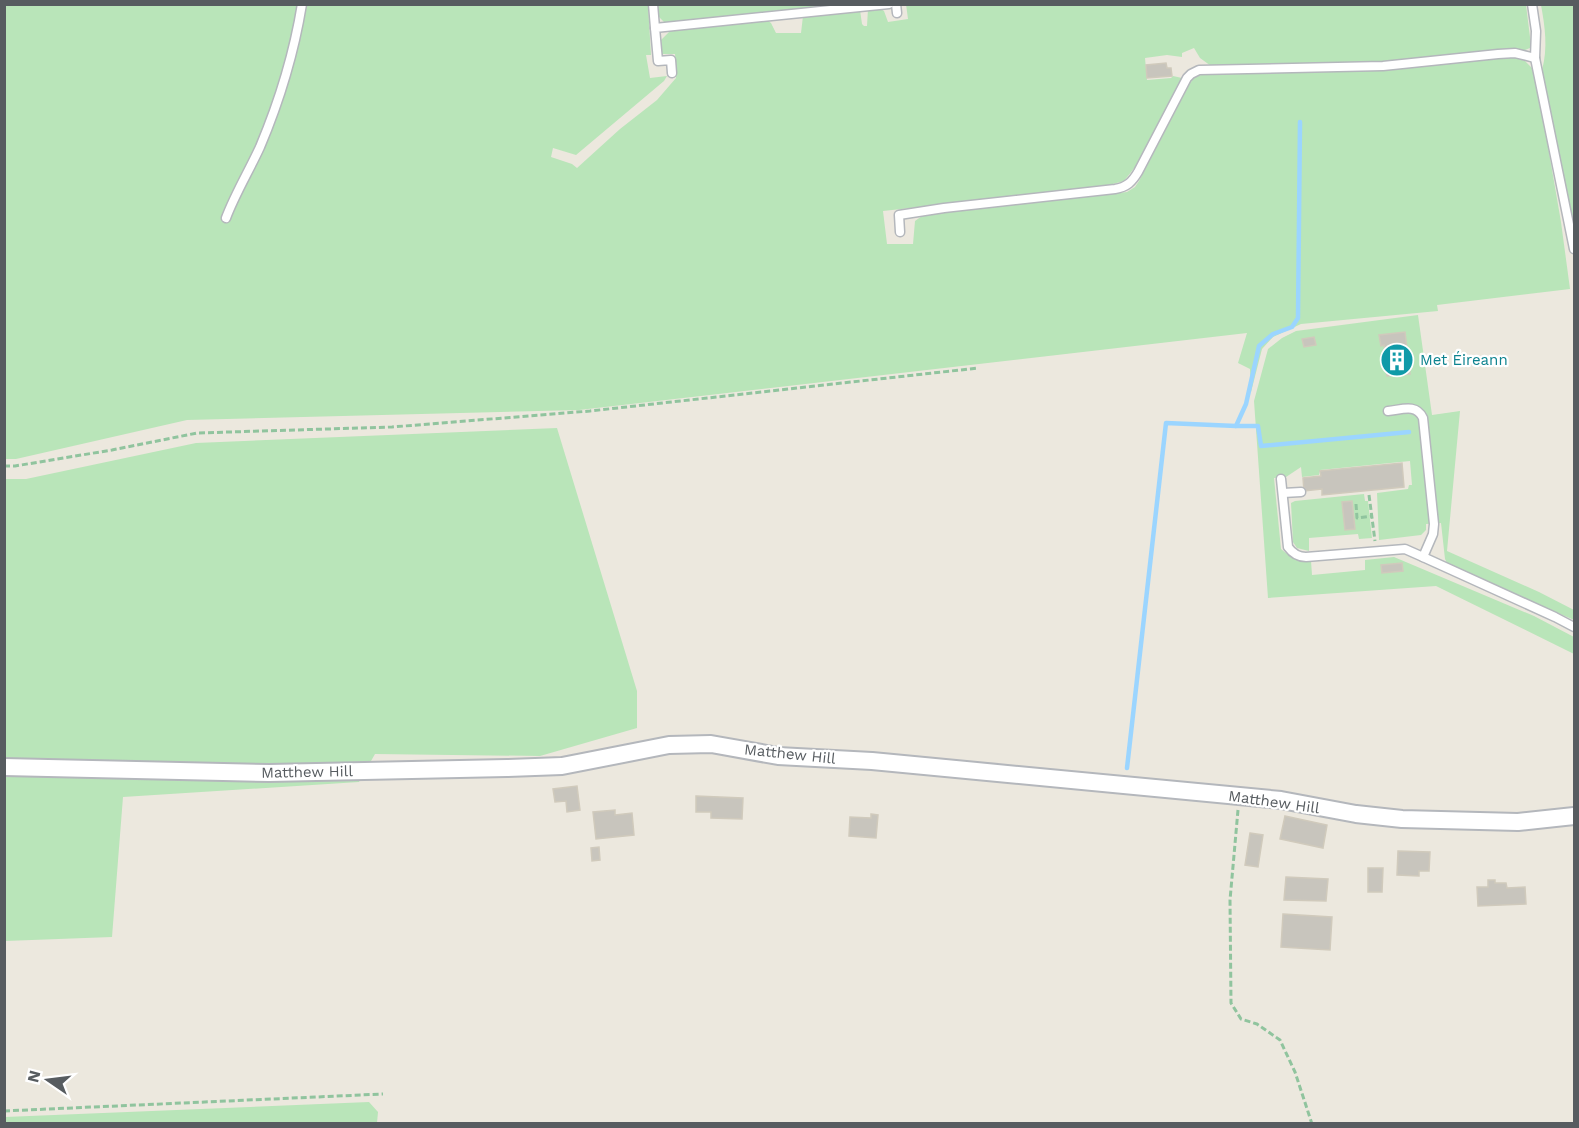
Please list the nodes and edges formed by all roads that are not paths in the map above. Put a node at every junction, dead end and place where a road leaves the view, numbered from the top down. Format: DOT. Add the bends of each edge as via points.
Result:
graph roads {
  1 [pos="302,4"];
  2 [pos="653,4"];
  3 [pos="890,4"];
  4 [pos="1532,4"];
  5 [pos="655,28"];
  6 [pos="1534,58"];
  7 [pos="672,73"];
  8 [pos="226,218"];
  9 [pos="900,232"];
  10 [pos="1575,249"];
  11 [pos="1388,411"];
  12 [pos="1281,479"];
  13 [pos="1301,492"];
  14 [pos="1283,493"];
  15 [pos="1423,557"];
  16 [pos="1575,627"];
  17 [pos="4,767"];
  18 [pos="1575,816"];
  1 -- 8 [label="lane" via="276,104"];
  2 -- 5 [label="lane"];
  3 -- 5 [label="lane"];
  4 -- 6 [label="lane"];
  5 -- 7 [label="lane" via="658,61 671,60"];
  6 -- 9 [label="lane" via="1515,53 1383,66 1199,70 1187,78 1138,172 1125,187 899,215"];
  6 -- 10 [label="lane"];
  11 -- 15 [label="lane" via="1414,408 1423,418 1434,524"];
  12 -- 14 [label="lane"];
  13 -- 14 [label="lane"];
  14 -- 15 [label="lane" via="1288,547 1292,553 1306,557 1405,549"];
  15 -- 16 [label="lane"];
  17 -- 18 [label="street, Matthew Hill" via="269,773 507,768 562,766 669,745 711,744 778,756 872,761 1281,800 1402,819 1518,822"];
}
